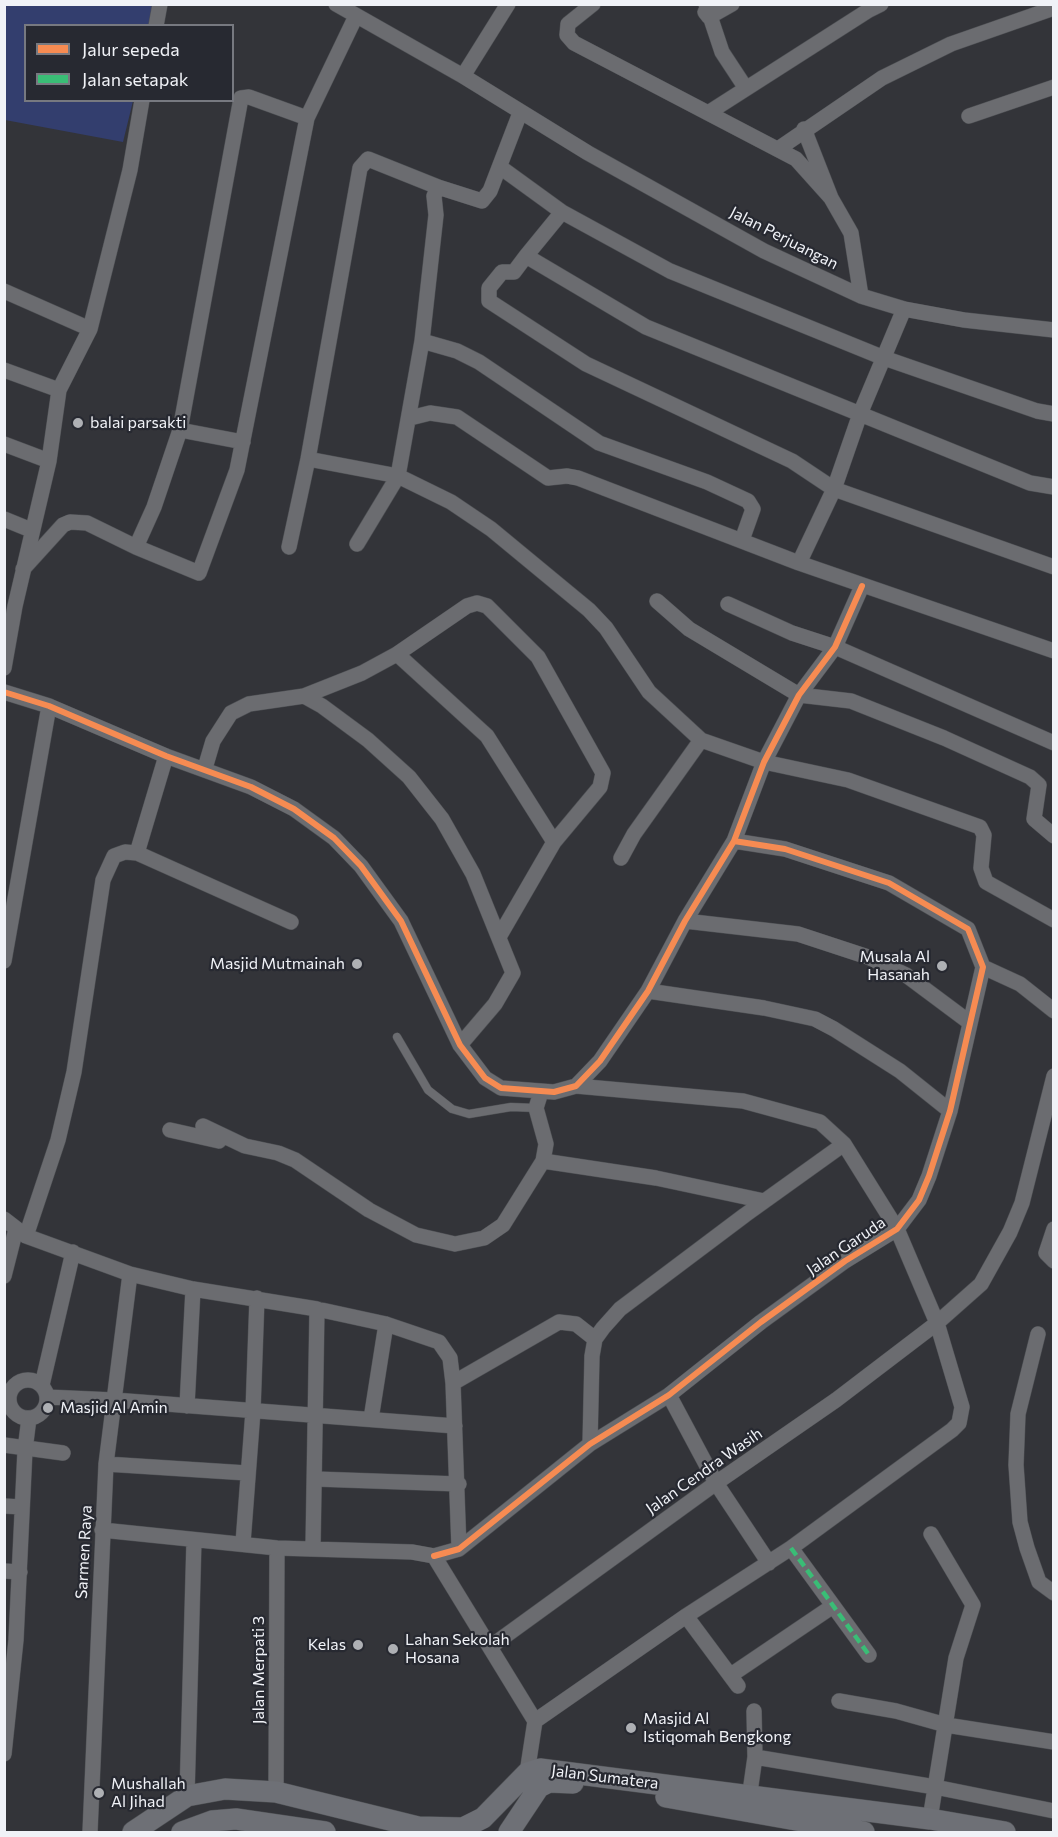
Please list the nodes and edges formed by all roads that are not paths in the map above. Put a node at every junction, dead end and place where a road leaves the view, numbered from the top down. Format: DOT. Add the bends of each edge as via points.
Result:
graph roads {
  1 [pos="160,4"];
  2 [pos="336,4"];
  3 [pos="593,4"];
  4 [pos="699,4"];
  5 [pos="732,4"];
  6 [pos="881,4"];
  7 [pos="506,5"];
  8 [pos="1053,8"];
  9 [pos="707,11"];
  10 [pos="356,16"];
  11 [pos="156,24"];
  12 [pos="463,76"];
  13 [pos="745,87"];
  14 [pos="1053,87"];
  15 [pos="142,102"];
  16 [pos="520,113"];
  17 [pos="708,113"];
  18 [pos="969,116"];
  19 [pos="307,118"];
  20 [pos="804,129"];
  21 [pos="778,149"];
  22 [pos="500,167"];
  23 [pos="438,187"];
  24 [pos="831,198"];
  25 [pos="562,212"];
  26 [pos="526,256"];
  27 [pos="4,291"];
  28 [pos="861,296"];
  29 [pos="904,309"];
  30 [pos="90,329"];
  31 [pos="1053,330"];
  32 [pos="422,341"];
  33 [pos="884,358"];
  34 [pos="4,370"];
  35 [pos="59,390"];
  36 [pos="860,414"];
  37 [pos="1053,414"];
  38 [pos="410,418"];
  39 [pos="180,430"];
  40 [pos="243,442"];
  41 [pos="4,444"];
  42 [pos="308,459"];
  43 [pos="49,461"];
  44 [pos="398,476"];
  45 [pos="1053,487"];
  46 [pos="834,489"];
  47 [pos="4,519"];
  48 [pos="31,530"];
  49 [pos="742,540"];
  50 [pos="357,544"];
  51 [pos="289,547"];
  52 [pos="136,548"];
  53 [pos="799,563"];
  54 [pos="1053,567"];
  55 [pos="23,569"];
  56 [pos="862,586"];
  57 [pos="657,601"];
  58 [pos="10,604"];
  59 [pos="728,604"];
  60 [pos="835,646"];
  61 [pos="1053,651"];
  62 [pos="397,654"];
  63 [pos="4,668"];
  64 [pos="4,692"];
  65 [pos="799,695"];
  66 [pos="304,696"];
  67 [pos="49,706"];
  68 [pos="701,740"];
  69 [pos="1053,743"];
  70 [pos="166,756"];
  71 [pos="764,762"];
  72 [pos="205,768"];
  73 [pos="1053,836"];
  74 [pos="734,841"];
  75 [pos="554,842"];
  76 [pos="137,853"];
  77 [pos="621,858"];
  78 [pos="1053,920"];
  79 [pos="685,921"];
  80 [pos="291,922"];
  81 [pos="499,937"];
  82 [pos="4,961"];
  83 [pos="983,967"];
  84 [pos="648,992"];
  85 [pos="1053,1011"];
  86 [pos="969,1022"];
  87 [pos="397,1037"];
  88 [pos="460,1045"];
  89 [pos="1053,1076"];
  90 [pos="576,1086"];
  91 [pos="541,1092"];
  92 [pos="536,1108"];
  93 [pos="950,1111"];
  94 [pos="203,1126"];
  95 [pos="170,1130"];
  96 [pos="844,1144"];
  97 [pos="245,1146"];
  98 [pos="543,1161"];
  99 [pos="764,1201"];
  100 [pos="16,1228"];
  101 [pos="897,1229"];
  102 [pos="1053,1229"];
  103 [pos="73,1252"];
  104 [pos="1053,1261"];
  105 [pos="130,1274"];
  106 [pos="4,1276"];
  107 [pos="193,1289"];
  108 [pos="257,1298"];
  109 [pos="317,1309"];
  110 [pos="937,1323"];
  111 [pos="386,1324"];
  112 [pos="1038,1334"];
  113 [pos="596,1339"];
  114 [pos="453,1383"];
  115 [pos="44,1391"];
  116 [pos="7,1392"];
  117 [pos="669,1395"];
  118 [pos="114,1400"];
  119 [pos="187,1406"];
  120 [pos="253,1411"];
  121 [pos="316,1415"];
  122 [pos="29,1418"];
  123 [pos="371,1419"];
  124 [pos="455,1425"];
  125 [pos="590,1444"];
  126 [pos="4,1446"];
  127 [pos="25,1450"];
  128 [pos="63,1453"];
  129 [pos="106,1464"];
  130 [pos="247,1473"];
  131 [pos="316,1479"];
  132 [pos="459,1484"];
  133 [pos="716,1484"];
  134 [pos="4,1506"];
  135 [pos="22,1507"];
  136 [pos="102,1530"];
  137 [pos="931,1534"];
  138 [pos="194,1540"];
  139 [pos="243,1543"];
  140 [pos="313,1547"];
  141 [pos="277,1548"];
  142 [pos="791,1548"];
  143 [pos="459,1549"];
  144 [pos="434,1556"];
  145 [pos="769,1563"];
  146 [pos="12,1571"];
  147 [pos="1053,1593"];
  148 [pos="833,1606"];
  149 [pos="686,1616"];
  150 [pos="10,1640"];
  151 [pos="490,1647"];
  152 [pos="869,1655"];
  153 [pos="839,1701"];
  154 [pos="8,1707"];
  155 [pos="754,1710"];
  156 [pos="535,1721"];
  157 [pos="946,1725"];
  158 [pos="1053,1742"];
  159 [pos="4,1754"];
  160 [pos="754,1757"];
  161 [pos="527,1773"];
  162 [pos="935,1787"];
  163 [pos="276,1792"];
  164 [pos="187,1796"];
  165 [pos="749,1803"];
  166 [pos="1053,1811"];
  167 [pos="930,1819"];
  168 [pos="134,1832"];
  169 [pos="90,1833"];
  170 [pos="182,1833"];
  171 [pos="325,1833"];
  172 [pos="509,1833"];
  173 [pos="864,1833"];
  174 [pos="1005,1833"];
  1 -- 11 [label="street"];
  2 -- 10 [label="street, Jalan Perjuangan"];
  3 -- 17 [label="street" via="568,24 567,35 574,43"];
  4 -- 9 [label="street"];
  5 -- 9 [label="street"];
  6 -- 13 [label="street"];
  7 -- 12 [label="street"];
  8 -- 20 [label="street" via="951,44 882,78"];
  9 -- 13 [label="street" via="722,52"];
  10 -- 12 [label="street, Jalan Perjuangan"];
  10 -- 19 [label="street"];
  12 -- 16 [label="street, Jalan Perjuangan"];
  13 -- 17 [label="street"];
  14 -- 18 [label="street"];
  15 -- 30 [label="street" via="130,170"];
  16 -- 22 [label="street"];
  16 -- 28 [label="street, Jalan Perjuangan" via="764,250"];
  17 -- 21 [label="street"];
  19 -- 39 [label="street" via="249,97 241,98"];
  19 -- 40 [label="street"];
  20 -- 21 [label="street" via="794,141"];
  20 -- 24 [label="street"];
  21 -- 24 [label="street" via="796,159"];
  22 -- 23 [label="street" via="482,201"];
  22 -- 25 [label="street"];
  23 -- 32 [label="street" via="434,196 436,215"];
  23 -- 42 [label="street" via="368,159 360,168"];
  24 -- 28 [label="street" via="851,233"];
  25 -- 26 [label="street"];
  25 -- 33 [label="street" via="670,272"];
  26 -- 36 [label="street" via="646,327"];
  26 -- 46 [label="street" via="514,272 502,272 489,288 492,305 586,364 792,461"];
  27 -- 30 [label="street"];
  28 -- 29 [label="street, Jalan Perjuangan"];
  29 -- 31 [label="street, Jalan Perjuangan"];
  29 -- 33 [label="street"];
  30 -- 35 [label="street"];
  32 -- 38 [label="street"];
  32 -- 49 [label="street" via="479,362 599,444 707,482 748,501 753,509"];
  33 -- 36 [label="street"];
  33 -- 37 [label="street"];
  34 -- 35 [label="street"];
  35 -- 43 [label="street"];
  36 -- 45 [label="street" via="1030,483"];
  36 -- 46 [label="street"];
  38 -- 44 [label="street"];
  38 -- 49 [label="street" via="430,413 457,417 548,478 572,476"];
  39 -- 40 [label="street"];
  39 -- 52 [label="street"];
  40 -- 52 [label="street" via="237,470 200,573"];
  41 -- 43 [label="street"];
  42 -- 44 [label="street"];
  42 -- 51 [label="street"];
  43 -- 48 [label="street"];
  44 -- 50 [label="street"];
  44 -- 68 [label="street" via="451,502 483,524 589,610 606,628 649,692"];
  46 -- 53 [label="street"];
  46 -- 54 [label="street"];
  47 -- 48 [label="street"];
  48 -- 55 [label="street"];
  49 -- 53 [label="street"];
  52 -- 55 [label="street" via="87,523 70,522"];
  53 -- 56 [label="street"];
  55 -- 58 [label="street"];
  56 -- 60 [label="street"];
  56 -- 61 [label="street"];
  57 -- 65 [label="street" via="689,629"];
  58 -- 63 [label="street"];
  59 -- 60 [label="street" via="792,633"];
  60 -- 65 [label="street"];
  60 -- 69 [label="street"];
  62 -- 66 [label="street"];
  62 -- 75 [label="street" via="487,736"];
  62 -- 75 [label="street" via="466,606 477,603 487,606 538,657 603,772 600,787"];
  64 -- 67 [label="street"];
  65 -- 71 [label="street"];
  65 -- 73 [label="street" via="851,701 1030,777 1039,785 1034,819"];
  66 -- 72 [label="street" via="268,699 231,713 213,741"];
  66 -- 81 [label="street" via="368,740 409,777 442,819 468,865"];
  67 -- 70 [label="street"];
  67 -- 82 [label="street"];
  68 -- 71 [label="street"];
  68 -- 77 [label="street"];
  70 -- 72 [label="street"];
  70 -- 76 [label="street"];
  71 -- 74 [label="street"];
  71 -- 78 [label="street" via="848,780 980,827 984,835 981,868 987,882"];
  72 -- 88 [label="street" via="294,809 334,838 362,866 400,921"];
  74 -- 79 [label="street"];
  74 -- 83 [label="street" via="785,849 889,883 968,929"];
  75 -- 81 [label="street"];
  76 -- 80 [label="street"];
  76 -- 100 [label="street" via="114,856 103,880 74,1072 58,1140"];
  79 -- 84 [label="street"];
  79 -- 86 [label="street" via="798,934 868,957 906,975"];
  81 -- 88 [label="street" via="513,973 495,1004"];
  83 -- 85 [label="street" via="1020,984"];
  83 -- 86 [label="street, Jalan Garuda"];
  84 -- 90 [label="street" via="600,1061"];
  84 -- 93 [label="street" via="815,1019 900,1071"];
  86 -- 93 [label="street, Jalan Garuda"];
  87 -- 92 [label="lane" via="428,1090 452,1109 469,1114 511,1107"];
  88 -- 91 [label="street" via="493,1085"];
  89 -- 110 [label="street, Jalan Cendra Wasih" via="1022,1203 1010,1232 981,1284"];
  90 -- 91 [label="street"];
  90 -- 96 [label="street" via="743,1101 820,1122"];
  91 -- 92 [label="street"];
  92 -- 98 [label="street" via="546,1144"];
  93 -- 101 [label="street, Jalan Garuda" via="919,1200"];
  94 -- 97 [label="street"];
  95 -- 97 [label="street"];
  96 -- 99 [label="street"];
  96 -- 101 [label="street"];
  97 -- 98 [label="street" via="295,1160 369,1210 416,1234 455,1244 484,1238 503,1225"];
  98 -- 99 [label="street" via="656,1178"];
  99 -- 113 [label="street" via="620,1309"];
  100 -- 103 [label="street"];
  100 -- 106 [label="street"];
  101 -- 110 [label="street"];
  101 -- 117 [label="street, Jalan Garuda" via="761,1322"];
  102 -- 104 [label="street" via="1046,1253"];
  103 -- 105 [label="street"];
  103 -- 115 [label="street"];
  105 -- 107 [label="street"];
  105 -- 118 [label="street, Sarmen Raya"];
  107 -- 108 [label="street"];
  107 -- 119 [label="street"];
  108 -- 109 [label="street"];
  108 -- 120 [label="street"];
  109 -- 111 [label="street"];
  109 -- 121 [label="street"];
  110 -- 133 [label="street, Jalan Cendra Wasih" via="836,1401"];
  110 -- 142 [label="street" via="962,1407 958,1423"];
  111 -- 114 [label="street" via="439,1342 450,1358"];
  111 -- 123 [label="street"];
  112 -- 147 [label="street" via="1018,1414 1016,1465 1020,1522 1027,1548 1039,1582"];
  113 -- 114 [label="street" via="576,1324 559,1322"];
  113 -- 125 [label="street" via="592,1356"];
  114 -- 124 [label="street"];
  115 -- 116 [label="street" via="36,1381 23,1380"];
  115 -- 118 [label="street"];
  115 -- 122 [label="street" via="41,1414"];
  116 -- 122 [label="street" via="12,1411"];
  117 -- 125 [label="street, Jalan Garuda"];
  117 -- 133 [label="street"];
  118 -- 119 [label="street"];
  118 -- 129 [label="street, Sarmen Raya"];
  119 -- 120 [label="street"];
  120 -- 121 [label="street"];
  120 -- 130 [label="street"];
  121 -- 123 [label="street"];
  121 -- 131 [label="street"];
  122 -- 127 [label="street"];
  123 -- 124 [label="street"];
  124 -- 132 [label="street"];
  125 -- 143 [label="street, Jalan Garuda"];
  126 -- 127 [label="street"];
  127 -- 128 [label="street"];
  127 -- 135 [label="street"];
  129 -- 130 [label="street"];
  129 -- 136 [label="street, Sarmen Raya"];
  130 -- 139 [label="street"];
  131 -- 132 [label="street"];
  131 -- 140 [label="street"];
  132 -- 143 [label="street"];
  133 -- 145 [label="street"];
  133 -- 151 [label="street, Jalan Cendra Wasih"];
  134 -- 135 [label="street"];
  135 -- 146 [label="street"];
  136 -- 138 [label="street"];
  136 -- 169 [label="street, Sarmen Raya"];
  137 -- 157 [label="street" via="973,1605 956,1658"];
  138 -- 139 [label="street"];
  138 -- 164 [label="street"];
  139 -- 141 [label="street"];
  140 -- 141 [label="street"];
  140 -- 144 [label="street"];
  141 -- 163 [label="street, Jalan Merpati 3"];
  142 -- 145 [label="street"];
  142 -- 148 [label="street"];
  143 -- 144 [label="street, Jalan Garuda"];
  144 -- 151 [label="street"];
  145 -- 149 [label="street"];
  146 -- 150 [label="street"];
  148 -- 149 [label="street" via="734,1680"];
  148 -- 152 [label="street"];
  149 -- 156 [label="street"];
  150 -- 154 [label="street"];
  151 -- 156 [label="street"];
  153 -- 157 [label="street"];
  154 -- 159 [label="street"];
  155 -- 160 [label="street"];
  156 -- 161 [label="street"];
  157 -- 158 [label="street"];
  157 -- 162 [label="street"];
  160 -- 162 [label="street"];
  160 -- 165 [label="street"];
  161 -- 163 [label="main road, Jalan Sumatera" via="483,1818 463,1828 418,1827"];
  161 -- 165 [label="main road, Jalan Sumatera" via="540,1769"];
  162 -- 166 [label="street"];
  162 -- 167 [label="street"];
  163 -- 164 [label="main road, Jalan Sumatera" via="225,1789"];
  164 -- 168 [label="main road, Jalan Sumatera"];
  165 -- 167 [label="main road, Jalan Sumatera"];
  165 -- 172 [label="main road, Jalan Sumatera" via="549,1782 539,1787"];
  165 -- 173 [label="main road, Jalan Sumatera"];
  167 -- 174 [label="main road, Jalan Sumatera"];
  170 -- 171 [label="main road" via="212,1821 236,1819"];
}
